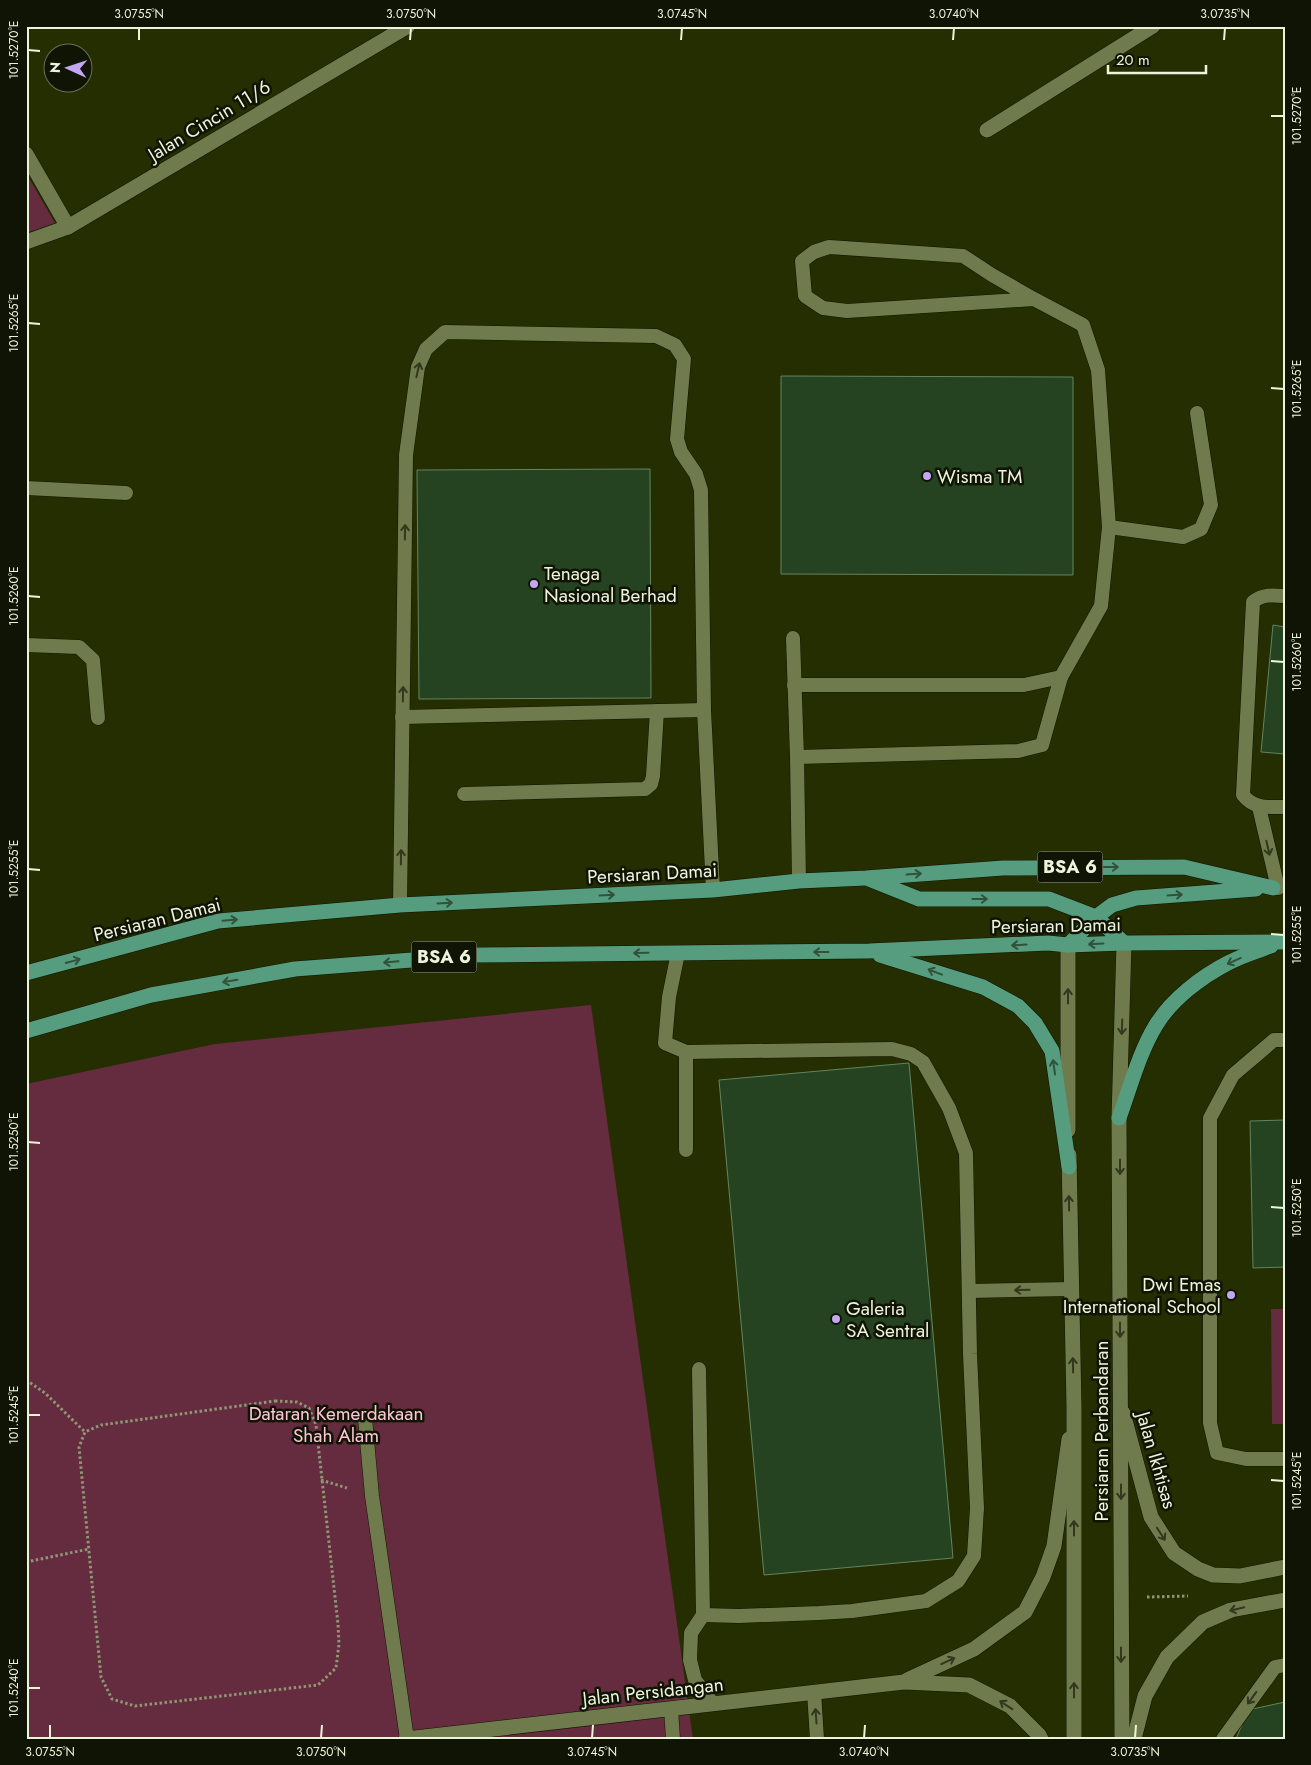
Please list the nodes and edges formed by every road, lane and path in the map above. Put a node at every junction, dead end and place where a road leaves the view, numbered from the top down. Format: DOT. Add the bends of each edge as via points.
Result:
graph roads {
  1 [pos="408,26"];
  2 [pos="1153,26"];
  3 [pos="987,130"];
  4 [pos="26,154"];
  5 [pos="68,227"];
  6 [pos="26,242"];
  7 [pos="1034,298"];
  8 [pos="1197,414"];
  9 [pos="26,488"];
  10 [pos="126,493"];
  11 [pos="1109,527"];
  12 [pos="1285,596"];
  13 [pos="793,638"];
  14 [pos="26,645"];
  15 [pos="1061,677"];
  16 [pos="794,685"];
  17 [pos="704,710"];
  18 [pos="657,711"];
  19 [pos="402,717"];
  20 [pos="98,718"];
  21 [pos="797,757"];
  22 [pos="464,794"];
  23 [pos="1259,807"];
  24 [pos="1285,807"];
  25 [pos="866,878"];
  26 [pos="799,881"];
  27 [pos="1278,888"];
  28 [pos="714,890"];
  29 [pos="400,905"];
  30 [pos="1096,917"];
  31 [pos="1282,942"];
  32 [pos="1124,943"];
  33 [pos="1068,945"];
  34 [pos="869,951"];
  35 [pos="678,953"];
  36 [pos="26,973"];
  37 [pos="26,1031"];
  38 [pos="1285,1040"];
  39 [pos="686,1052"];
  40 [pos="1120,1118"];
  41 [pos="686,1150"];
  42 [pos="1069,1167"];
  43 [pos="1071,1289"];
  44 [pos="970,1291"];
  45 [pos="699,1369"];
  46 [pos="26,1380"];
  47 [pos="1121,1404"];
  48 [pos="1074,1407"];
  49 [pos="365,1418"];
  50 [pos="85,1432"];
  51 [pos="1285,1458"];
  52 [pos="89,1550"];
  53 [pos="26,1562"];
  54 [pos="1285,1568"];
  55 [pos="1188,1596"];
  56 [pos="1121,1598"];
  57 [pos="1285,1600"];
  58 [pos="703,1615"];
  59 [pos="1285,1665"];
  60 [pos="904,1682"];
  61 [pos="814,1692"];
  62 [pos="713,1704"];
  63 [pos="670,1709"];
  64 [pos="407,1739"];
  65 [pos="673,1739"];
  66 [pos="817,1739"];
  67 [pos="1041,1739"];
  68 [pos="1074,1739"];
  69 [pos="1122,1739"];
  70 [pos="1134,1739"];
  71 [pos="1223,1739"];
  1 -- 5 [label="street, Jalan Cincin 11/6"];
  2 -- 3 [label="street"];
  4 -- 5 [label="street"];
  5 -- 6 [label="street, Jalan Cincin 11/6"];
  7 -- 7 [label="lane" via="963,256 829,247 802,261 805,296 823,308 847,311"];
  7 -- 11 [label="lane" via="1084,324 1098,370"];
  8 -- 11 [label="lane" via="1211,505 1201,529 1182,537"];
  9 -- 10 [label="lane"];
  11 -- 15 [label="lane" via="1101,606"];
  12 -- 23 [label="lane" via="1260,597 1253,602 1243,795 1249,803"];
  13 -- 16 [label="lane"];
  14 -- 20 [label="lane" via="79,647 92,660"];
  15 -- 16 [label="lane" via="1024,686"];
  15 -- 21 [label="lane" via="1042,745 1018,751"];
  16 -- 21 [label="lane"];
  17 -- 18 [label="lane"];
  19 -- 17 [label="lane, one-way" via="406,456 418,367 426,348 445,332 656,336 675,345 684,359 677,439 701,490"];
  17 -- 28 [label="lane"];
  18 -- 19 [label="lane"];
  18 -- 22 [label="lane" via="653,776 645,790"];
  29 -- 19 [label="lane, one-way"];
  21 -- 26 [label="lane"];
  23 -- 24 [label="lane"];
  23 -- 27 [label="lane, one-way"];
  25 -- 26 [label="main road, Persiaran Damai / BSA 6"];
  25 -- 27 [label="main road, Persiaran Damai / BSA 6, one-way" via="1003,868 1184,867"];
  25 -- 30 [label="main road, one-way" via="919,899 1049,899"];
  26 -- 28 [label="main road, Persiaran Damai / BSA 6"];
  30 -- 27 [label="main road, one-way" via="1112,904 1136,898"];
  29 -- 28 [label="main road, Persiaran Damai / BSA 6, one-way"];
  36 -- 29 [label="main road, Persiaran Damai / BSA 6, one-way" via="218,921"];
  30 -- 32 [label="main road"];
  30 -- 33 [label="main road"];
  31 -- 32 [label="main road, Persiaran Damai / BSA 6"];
  31 -- 40 [label="main road, one-way" via="1229,962 1194,984 1172,1005 1156,1025 1143,1052"];
  32 -- 33 [label="main road, Persiaran Damai / BSA 6, one-way"];
  32 -- 40 [label="street, Persiaran Perbandaran, one-way"];
  33 -- 34 [label="main road, Persiaran Damai / BSA 6, one-way" via="1048,943"];
  42 -- 33 [label="street, Persiaran Perbandaran, one-way"];
  34 -- 35 [label="main road, Persiaran Damai / BSA 6, one-way"];
  42 -- 34 [label="main road, one-way" via="1052,1052 1035,1023 1018,1006 983,987"];
  35 -- 37 [label="main road, Persiaran Damai / BSA 6, one-way" via="477,955 294,969 152,995"];
  35 -- 39 [label="lane" via="669,997 665,1043"];
  38 -- 51 [label="lane" via="1274,1040 1232,1075 1210,1118 1210,1423 1217,1452 1246,1459"];
  39 -- 41 [label="lane"];
  39 -- 44 [label="lane" via="892,1049 911,1054 923,1062 949,1108 966,1153"];
  40 -- 47 [label="street, Persiaran Perbandaran, one-way"];
  43 -- 42 [label="street, Persiaran Perbandaran, one-way"];
  43 -- 44 [label="lane, one-way"];
  48 -- 43 [label="street, Persiaran Perbandaran, one-way"];
  44 -- 58 [label="lane" via="977,1508 974,1556 958,1581 926,1601 908,1604 819,1613"];
  45 -- 58 [label="lane"];
  46 -- 50 [label="path" via="45,1393"];
  47 -- 54 [label="street, Jalan Ikhtisas, one-way" via="1151,1517 1174,1553 1198,1569 1213,1574 1240,1576"];
  47 -- 56 [label="street, Persiaran Perbandaran, one-way"];
  60 -- 48 [label="street, Jalan Persidangan, one-way" via="974,1649 1025,1612 1054,1546"];
  68 -- 48 [label="street, Persiaran Perbandaran, one-way"];
  49 -- 64 [label="lane" via="372,1496"];
  50 -- 52 [label="path" via="79,1447"];
  50 -- 52 [label="path" via="101,1425 275,1401 297,1402 309,1408 316,1426 338,1624 336,1668 318,1685 135,1706 112,1699 101,1677"];
  52 -- 53 [label="path"];
  55 -- 56 [label="path"];
  56 -- 69 [label="street, Persiaran Perbandaran, one-way"];
  57 -- 70 [label="street, one-way" via="1231,1610 1203,1622 1167,1657 1145,1696"];
  58 -- 62 [label="lane" via="691,1633 690,1660 695,1680"];
  59 -- 71 [label="lane, one-way" via="1275,1667"];
  60 -- 61 [label="street, Jalan Persidangan"];
  67 -- 60 [label="street, Jalan Persidangan, one-way" via="1010,1706 969,1684"];
  61 -- 62 [label="street, Jalan Persidangan"];
  66 -- 61 [label="lane, one-way"];
  62 -- 63 [label="street, Jalan Persidangan"];
  63 -- 64 [label="street, Jalan Persidangan"];
  63 -- 65 [label="lane"];
}
